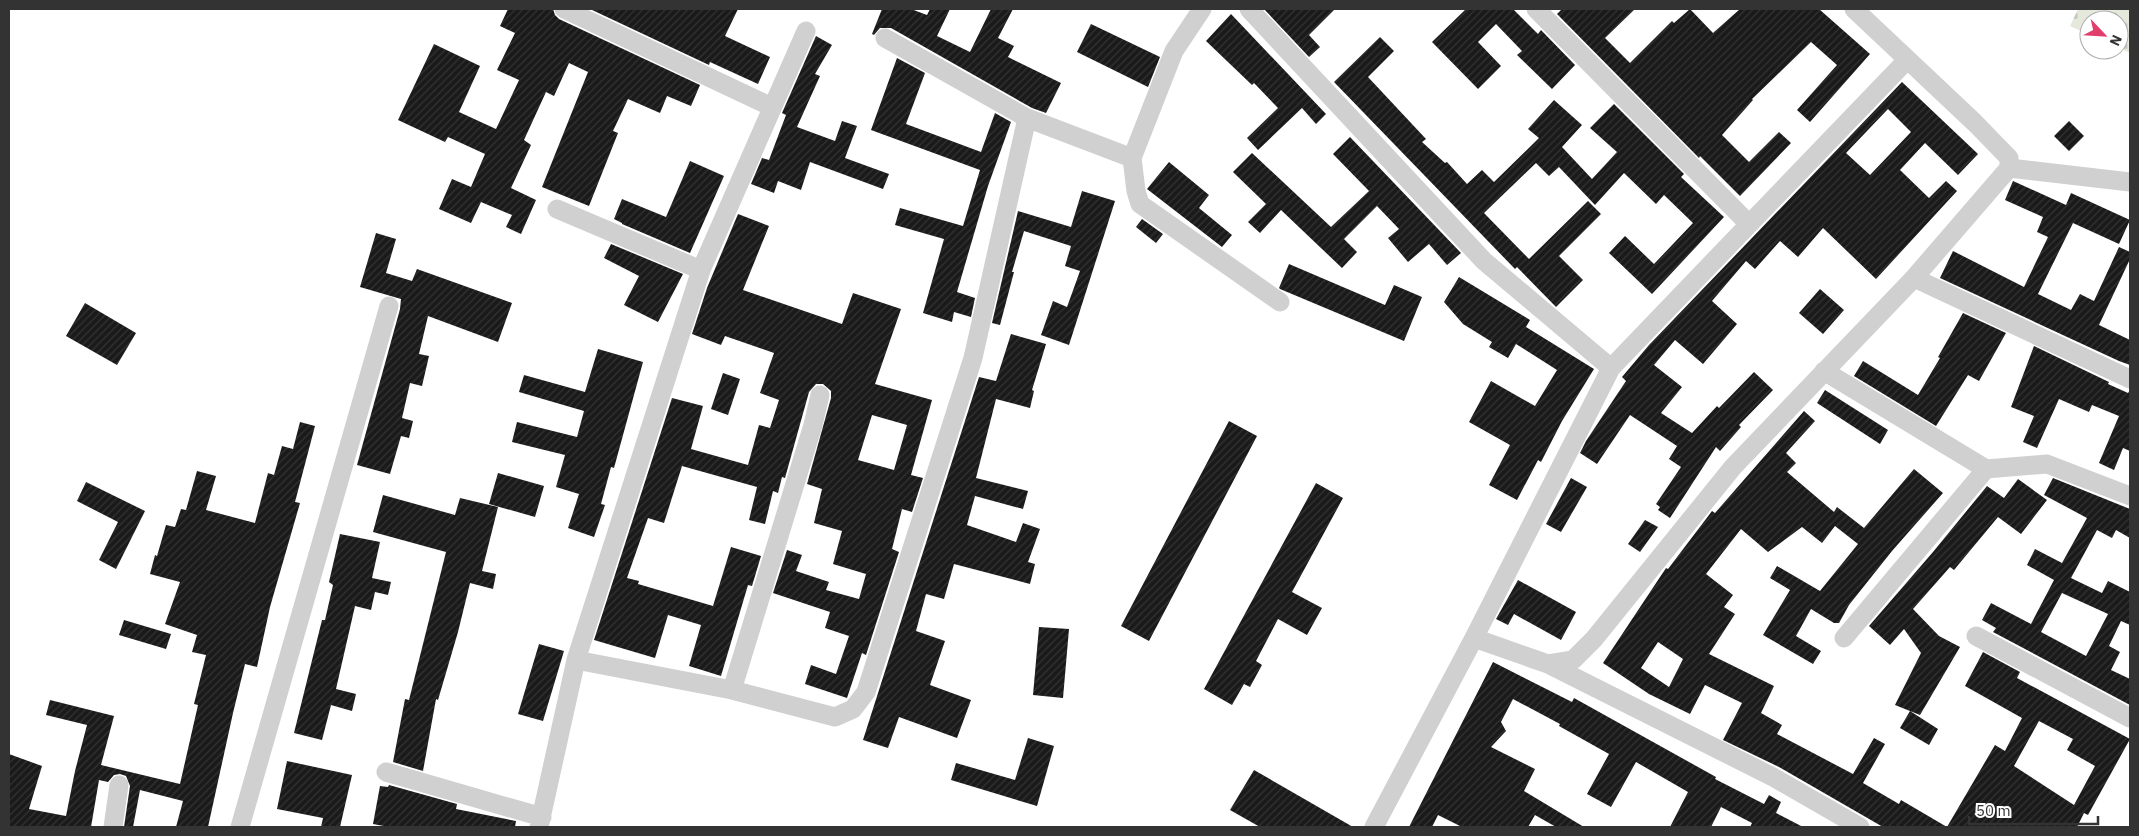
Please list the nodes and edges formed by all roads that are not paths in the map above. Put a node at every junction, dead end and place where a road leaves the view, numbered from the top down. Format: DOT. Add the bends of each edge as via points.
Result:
graph roads {
  1 [pos="564,9"];
  2 [pos="1202,9"];
  3 [pos="1249,9"];
  4 [pos="1536,9"];
  5 [pos="1854,9"];
  6 [pos="806,32"];
  7 [pos="885,38"];
  8 [pos="1907,60"];
  9 [pos="772,107"];
  10 [pos="1027,118"];
  11 [pos="1132,158"];
  12 [pos="2009,168"];
  13 [pos="2130,182"];
  14 [pos="557,209"];
  15 [pos="1749,224"];
  16 [pos="701,270"];
  17 [pos="1914,278"];
  18 [pos="1280,302"];
  19 [pos="388,306"];
  20 [pos="1611,368"];
  21 [pos="1824,371"];
  22 [pos="2130,379"];
  23 [pos="820,395"];
  24 [pos="1986,469"];
  25 [pos="2130,496"];
  26 [pos="1976,636"];
  27 [pos="1474,638"];
  28 [pos="1844,638"];
  29 [pos="576,660"];
  30 [pos="1548,664"];
  31 [pos="732,690"];
  32 [pos="2130,718"];
  33 [pos="386,772"];
  34 [pos="119,785"];
  35 [pos="540,822"];
  36 [pos="112,827"];
  37 [pos="240,827"];
  38 [pos="1374,827"];
  39 [pos="1860,827"];
  1 -- 9 [label="street"];
  2 -- 11 [label="street" via="1174,51"];
  3 -- 20 [label="street" via="1484,261"];
  4 -- 15 [label="street"];
  5 -- 8 [label="street"];
  6 -- 9 [label="street"];
  7 -- 10 [label="street"];
  8 -- 12 [label="street" via="1975,122 2009,158"];
  8 -- 15 [label="street"];
  9 -- 16 [label="street"];
  10 -- 11 [label="street"];
  10 -- 31 [label="street" via="973,358 866,692 853,709 835,717"];
  11 -- 18 [label="street" via="1140,204"];
  12 -- 13 [label="street"];
  12 -- 17 [label="street"];
  14 -- 16 [label="street"];
  15 -- 20 [label="street"];
  16 -- 29 [label="street"];
  17 -- 21 [label="street"];
  17 -- 22 [label="street"];
  19 -- 37 [label="street"];
  20 -- 27 [label="street"];
  21 -- 24 [label="street"];
  21 -- 30 [label="street" via="1733,467 1594,638 1573,660"];
  23 -- 31 [label="street"];
  24 -- 25 [label="street" via="2047,464"];
  24 -- 28 [label="street"];
  26 -- 32 [label="street"];
  27 -- 30 [label="street"];
  27 -- 38 [label="street"];
  29 -- 31 [label="street"];
  29 -- 35 [label="street"];
  30 -- 39 [label="street" via="1773,777"];
  33 -- 35 [label="street"];
  34 -- 36 [label="street"];
}
